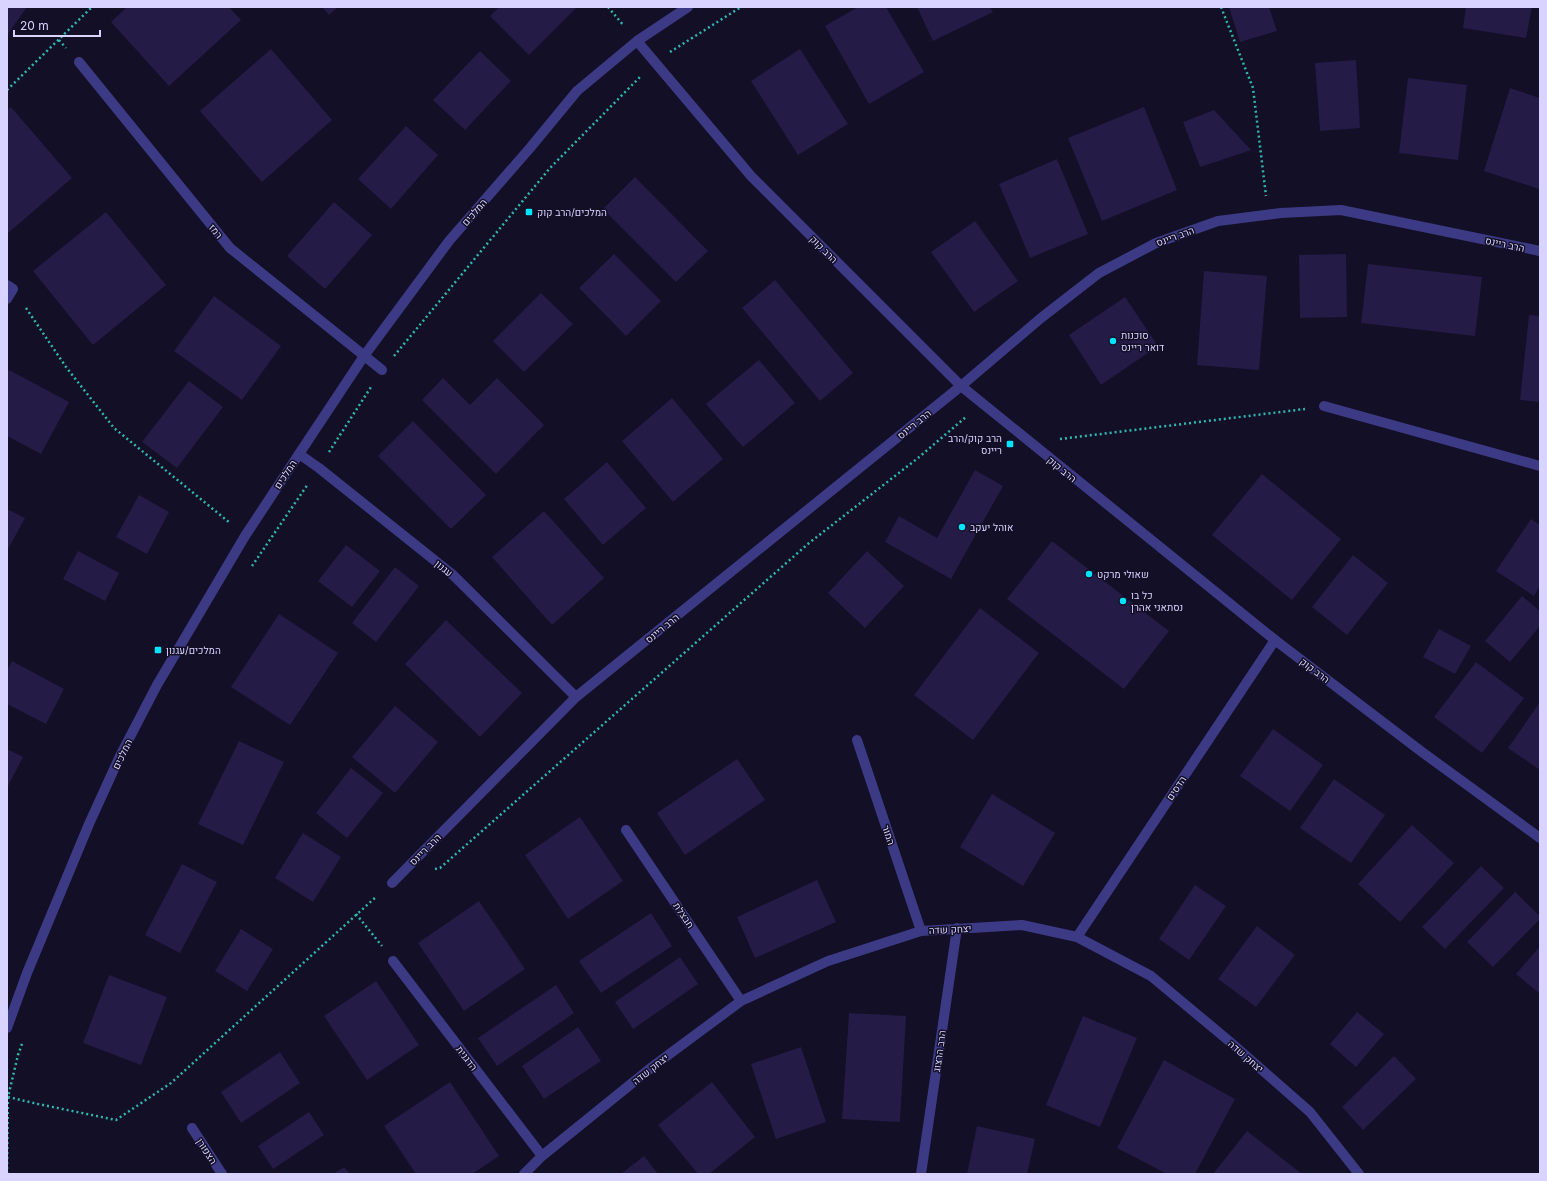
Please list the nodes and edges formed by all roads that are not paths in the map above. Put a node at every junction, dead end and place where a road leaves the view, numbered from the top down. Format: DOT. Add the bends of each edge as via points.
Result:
graph roads {
  1 [pos="688,7"];
  2 [pos="637,41"];
  3 [pos="79,62"];
  4 [pos="1540,251"];
  5 [pos="10,287"];
  6 [pos="7,300"];
  7 [pos="364,356"];
  8 [pos="382,370"];
  9 [pos="961,386"];
  10 [pos="1324,406"];
  11 [pos="298,454"];
  12 [pos="1540,466"];
  13 [pos="1275,640"];
  14 [pos="576,697"];
  15 [pos="857,740"];
  16 [pos="626,830"];
  17 [pos="1540,838"];
  18 [pos="392,883"];
  19 [pos="957,928"];
  20 [pos="921,931"];
  21 [pos="1077,937"];
  22 [pos="393,961"];
  23 [pos="741,1001"];
  24 [pos="7,1028"];
  25 [pos="192,1128"];
  26 [pos="542,1156"];
  27 [pos="222,1174"];
  28 [pos="524,1174"];
  29 [pos="922,1174"];
  30 [pos="1359,1174"];
  1 -- 2 [label="street, המלכים"];
  2 -- 7 [label="street, המלכים" via="577,91 449,241"];
  2 -- 9 [label="street, הרב קוק" via="751,176"];
  3 -- 7 [label="street, רמז" via="230,248"];
  4 -- 9 [label="street, הרב ריינס" via="1341,210 1268,214 1218,221 1156,243 1099,273"];
  5 -- 6 [label="street"];
  7 -- 8 [label="street, רמז"];
  7 -- 11 [label="street, המלכים"];
  9 -- 13 [label="street, הרב קוק"];
  9 -- 14 [label="street, הרב ריינס"];
  10 -- 12 [label="street"];
  11 -- 14 [label="street, עגנון" via="453,575"];
  11 -- 24 [label="street, המלכים" via="245,536 157,685 120,756 89,824"];
  13 -- 17 [label="street, הרב קוק"];
  13 -- 21 [label="street, הדסים"];
  14 -- 18 [label="street, הרב ריינס"];
  15 -- 20 [label="street, המור"];
  16 -- 23 [label="street, חבצלת"];
  19 -- 20 [label="street, יצחק שדה"];
  19 -- 21 [label="street, יצחק שדה" via="1022,925"];
  19 -- 29 [label="street, הרב הרצוג"];
  20 -- 23 [label="street, יצחק שדה" via="828,961"];
  21 -- 30 [label="street, יצחק שדה" via="1151,976 1223,1036 1310,1112"];
  22 -- 26 [label="street, הדגנית"];
  23 -- 26 [label="street, יצחק שדה" via="652,1067"];
  25 -- 27 [label="street, הצפורן"];
  26 -- 28 [label="street, יצחק שדה"];
}
